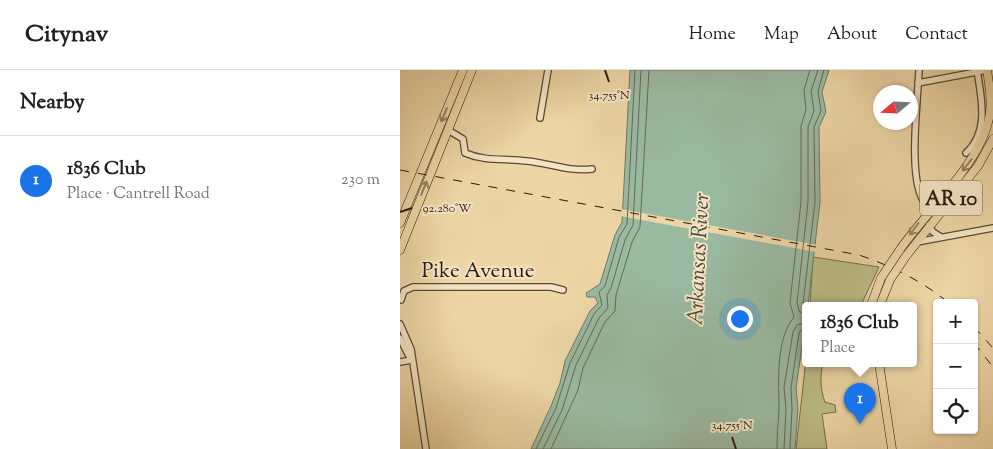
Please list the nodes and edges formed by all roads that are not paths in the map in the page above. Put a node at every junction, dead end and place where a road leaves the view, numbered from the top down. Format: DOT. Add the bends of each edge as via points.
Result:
graph roads {
  1 [pos="463,70"];
  2 [pos="472,70"];
  3 [pos="548,70"];
  4 [pos="919,70"];
  5 [pos="987,70"];
  6 [pos="977,71"];
  7 [pos="918,83"];
  8 [pos="540,118"];
  9 [pos="448,130"];
  10 [pos="993,139"];
  11 [pos="966,153"];
  12 [pos="592,169"];
  13 [pos="933,205"];
  14 [pos="400,223"];
  15 [pos="929,225"];
  16 [pos="993,228"];
  17 [pos="941,236"];
  18 [pos="916,242"];
  19 [pos="400,250"];
  20 [pos="563,290"];
  21 [pos="401,300"];
  22 [pos="872,302"];
  23 [pos="881,302"];
  24 [pos="400,324"];
  25 [pos="400,338"];
  26 [pos="411,360"];
  27 [pos="400,362"];
  28 [pos="880,367"];
  29 [pos="426,449"];
  30 [pos="892,449"];
  1 -- 14 [label="main road, one-way"];
  2 -- 9 [label="main road"];
  3 -- 8 [label="street"];
  4 -- 7 [label="street"];
  5 -- 6 [label="street"];
  5 -- 13 [label="main road, AR 10, one-way" via="991,106 984,138 969,162"];
  6 -- 7 [label="street"];
  6 -- 11 [label="street" via="983,115 974,142"];
  7 -- 13 [label="street" via="916,169 921,197 925,203"];
  9 -- 12 [label="street" via="463,139 466,153 477,158 526,160 576,170"];
  19 -- 9 [label="main road, one-way"];
  10 -- 15 [label="main road, AR 10" via="978,166"];
  13 -- 22 [label="main road, AR 10, one-way, bridge" via="881,278"];
  15 -- 17 [label="street" via="934,234"];
  15 -- 18 [label="main road, AR 10"];
  16 -- 17 [label="street"];
  17 -- 18 [label="street"];
  18 -- 23 [label="main road, AR 10, bridge" via="890,280"];
  20 -- 21 [label="street, Pike Avenue" via="551,287 413,286 404,291"];
  24 -- 26 [label="street" via="411,349"];
  25 -- 26 [label="street"];
  26 -- 27 [label="street"];
  26 -- 29 [label="street"];
  28 -- 30 [label="main road"];
}
